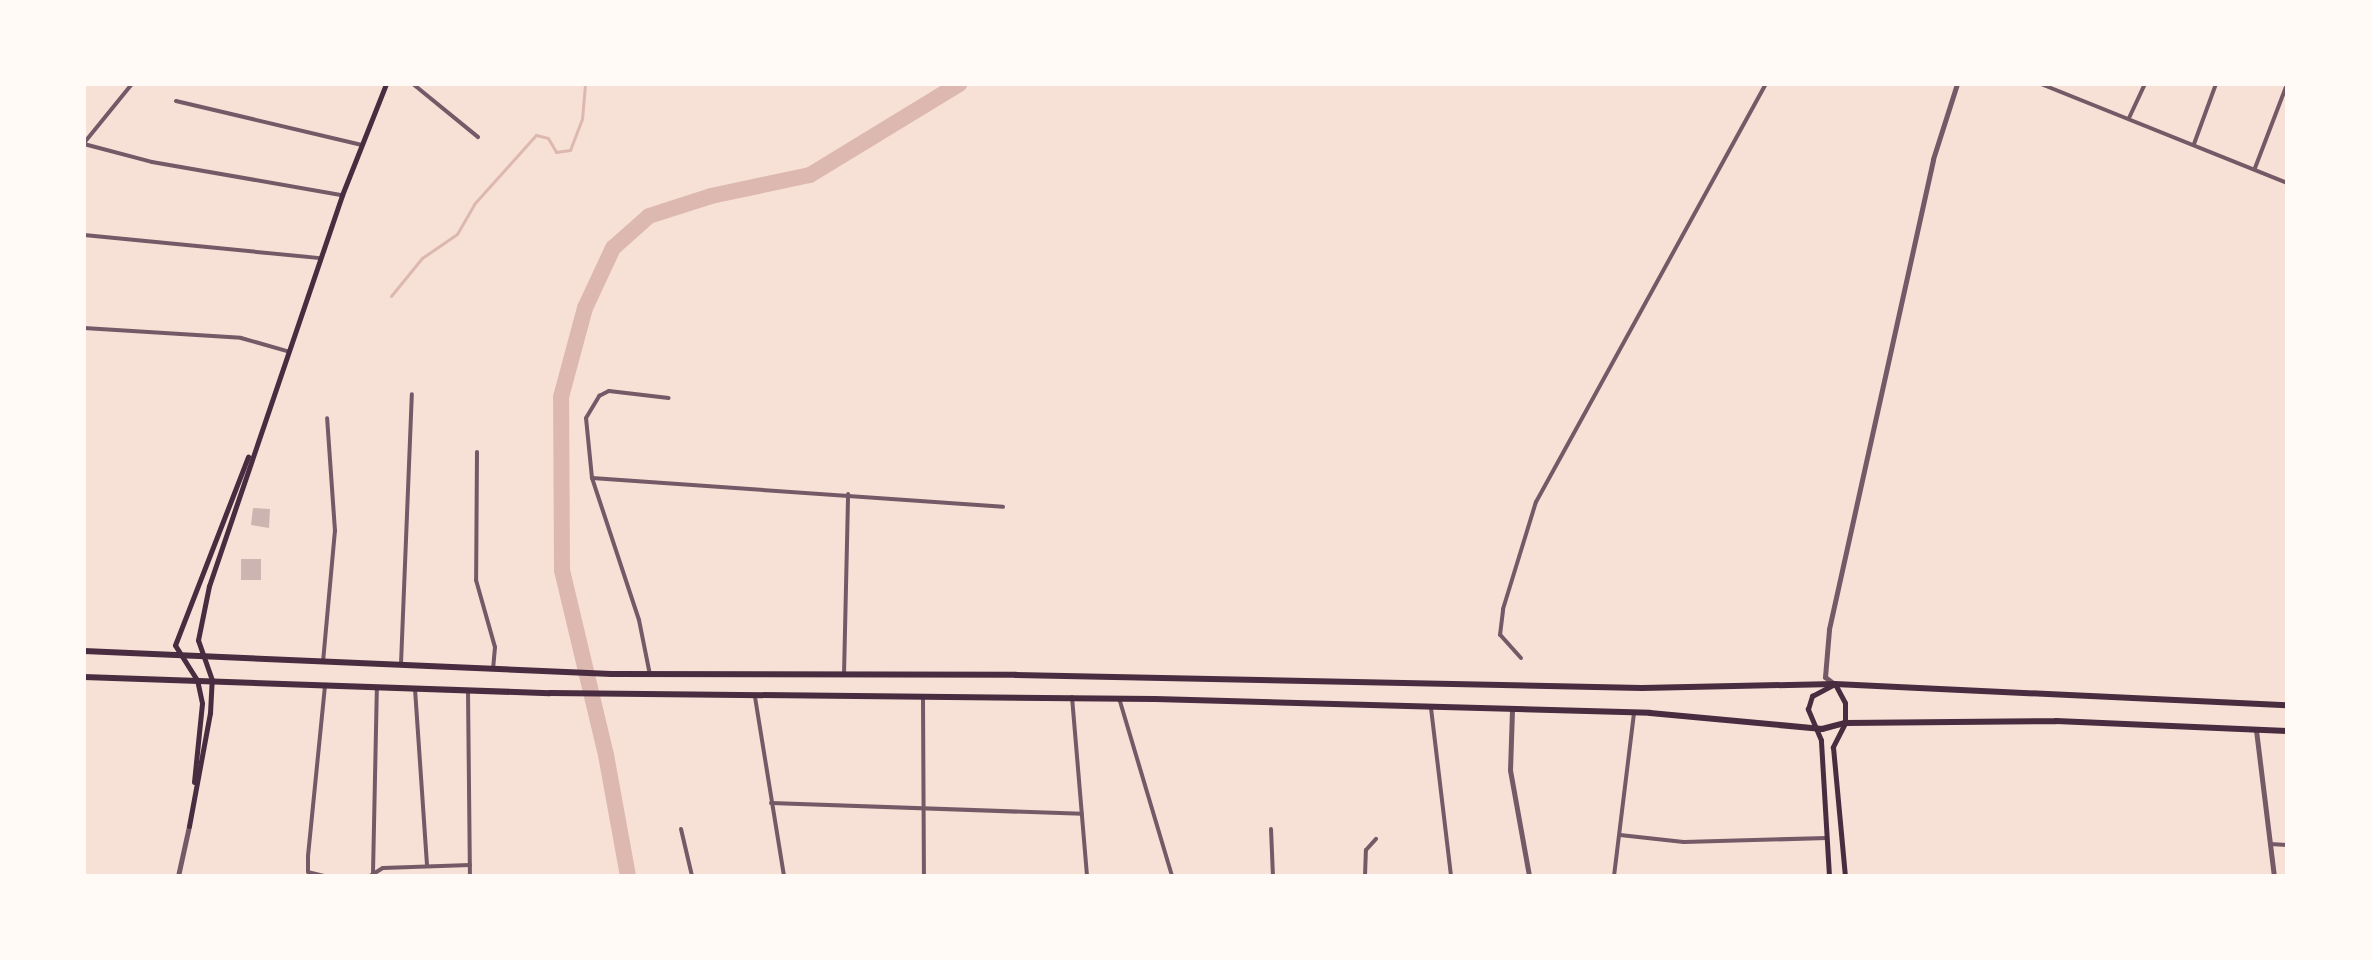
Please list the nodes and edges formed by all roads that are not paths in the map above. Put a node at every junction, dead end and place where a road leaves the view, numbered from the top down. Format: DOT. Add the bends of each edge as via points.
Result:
graph roads {
  1 [pos="132,84"];
  2 [pos="386,84"];
  3 [pos="413,84"];
  4 [pos="1766,84"];
  5 [pos="1957,84"];
  6 [pos="2041,84"];
  7 [pos="2145,84"];
  8 [pos="2216,84"];
  9 [pos="2287,84"];
  10 [pos="176,101"];
  11 [pos="2129,119"];
  12 [pos="478,137"];
  13 [pos="84,144"];
  14 [pos="2194,144"];
  15 [pos="362,145"];
  16 [pos="2255,169"];
  17 [pos="2287,183"];
  18 [pos="342,195"];
  19 [pos="84,235"];
  20 [pos="320,258"];
  21 [pos="84,328"];
  22 [pos="287,351"];
  23 [pos="275,385"];
  24 [pos="412,394"];
  25 [pos="669,398"];
  26 [pos="327,418"];
  27 [pos="477,452"];
  28 [pos="592,478"];
  29 [pos="848,494"];
  30 [pos="1003,507"];
  31 [pos="84,651"];
  32 [pos="180,655"];
  33 [pos="207,656"];
  34 [pos="1521,658"];
  35 [pos="323,662"];
  36 [pos="401,664"];
  37 [pos="493,668"];
  38 [pos="650,675"];
  39 [pos="844,675"];
  40 [pos="84,677"];
  41 [pos="197,680"];
  42 [pos="212,680"];
  43 [pos="1835,684"];
  44 [pos="325,685"];
  45 [pos="377,688"];
  46 [pos="415,689"];
  47 [pos="468,690"];
  48 [pos="755,697"];
  49 [pos="923,697"];
  50 [pos="1072,697"];
  51 [pos="1119,698"];
  52 [pos="2287,705"];
  53 [pos="1431,708"];
  54 [pos="1512,710"];
  55 [pos="1634,712"];
  56 [pos="1845,723"];
  57 [pos="1813,725"];
  58 [pos="2256,730"];
  59 [pos="2287,731"];
  60 [pos="771,803"];
  61 [pos="927,809"];
  62 [pos="1082,814"];
  63 [pos="189,826"];
  64 [pos="681,829"];
  65 [pos="1271,829"];
  66 [pos="1620,835"];
  67 [pos="1827,838"];
  68 [pos="1376,839"];
  69 [pos="2270,844"];
  70 [pos="2287,845"];
  71 [pos="427,865"];
  72 [pos="470,865"];
  73 [pos="372,874"];
  74 [pos="178,876"];
  75 [pos="324,876"];
  76 [pos="470,876"];
  77 [pos="692,876"];
  78 [pos="784,876"];
  79 [pos="924,876"];
  80 [pos="1087,876"];
  81 [pos="1172,876"];
  82 [pos="1273,876"];
  83 [pos="1365,876"];
  84 [pos="1451,876"];
  85 [pos="1529,876"];
  86 [pos="1614,876"];
  87 [pos="1829,876"];
  88 [pos="1845,876"];
  89 [pos="2274,876"];
  1 -- 13 [label="street"];
  2 -- 15 [label="main road"];
  3 -- 12 [label="street"];
  4 -- 34 [label="street" via="1536,502 1500,635"];
  5 -- 43 [label="street" via="1927,183 1829,629 1825,677"];
  6 -- 11 [label="street"];
  7 -- 11 [label="street"];
  8 -- 14 [label="street"];
  9 -- 16 [label="street"];
  10 -- 15 [label="street"];
  11 -- 14 [label="street"];
  13 -- 18 [label="street" via="152,162"];
  14 -- 16 [label="street"];
  15 -- 18 [label="main road"];
  16 -- 17 [label="street"];
  18 -- 20 [label="main road"];
  19 -- 20 [label="street"];
  20 -- 22 [label="main road"];
  21 -- 22 [label="street" via="241,338"];
  22 -- 23 [label="main road"];
  23 -- 32 [label="main road" via="178,632 175,645"];
  23 -- 33 [label="main road" via="209,586 198,640"];
  24 -- 36 [label="street"];
  25 -- 28 [label="street" via="609,391 599,396 586,418"];
  26 -- 35 [label="street" via="335,531"];
  27 -- 37 [label="street" via="476,580 495,647"];
  28 -- 29 [label="street"];
  28 -- 38 [label="street" via="639,620"];
  29 -- 30 [label="street"];
  29 -- 39 [label="street"];
  31 -- 32 [label="highway"];
  32 -- 33 [label="highway"];
  32 -- 41 [label="main road"];
  33 -- 35 [label="highway"];
  33 -- 42 [label="main road"];
  35 -- 36 [label="highway"];
  36 -- 37 [label="highway"];
  37 -- 38 [label="highway"];
  38 -- 39 [label="highway"];
  39 -- 43 [label="highway" via="1642,688"];
  40 -- 41 [label="highway"];
  41 -- 42 [label="highway"];
  41 -- 63 [label="main road" via="202,703"];
  42 -- 44 [label="highway"];
  42 -- 63 [label="main road"];
  43 -- 52 [label="highway"];
  43 -- 56 [label="main road" via="1845,703"];
  43 -- 57 [label="main road" via="1809,702"];
  44 -- 45 [label="highway"];
  44 -- 75 [label="street" via="308,856 308,872"];
  45 -- 46 [label="highway"];
  45 -- 73 [label="street"];
  46 -- 47 [label="highway"];
  46 -- 71 [label="street"];
  47 -- 48 [label="highway"];
  47 -- 72 [label="street"];
  48 -- 49 [label="highway"];
  48 -- 60 [label="street"];
  49 -- 50 [label="highway"];
  49 -- 61 [label="street"];
  50 -- 51 [label="highway"];
  50 -- 62 [label="street"];
  51 -- 53 [label="highway"];
  51 -- 81 [label="street"];
  53 -- 54 [label="highway"];
  53 -- 84 [label="street"];
  54 -- 55 [label="highway"];
  54 -- 85 [label="street" via="1510,770"];
  55 -- 57 [label="highway"];
  55 -- 66 [label="street"];
  56 -- 57 [label="highway" via="1822,729"];
  56 -- 58 [label="highway" via="2056,721"];
  56 -- 88 [label="main road" via="1833,747"];
  57 -- 67 [label="main road" via="1821,740"];
  58 -- 59 [label="highway"];
  58 -- 69 [label="street"];
  60 -- 61 [label="street"];
  60 -- 78 [label="street"];
  61 -- 62 [label="street"];
  61 -- 79 [label="street"];
  62 -- 80 [label="street"];
  63 -- 74 [label="street"];
  64 -- 77 [label="street"];
  65 -- 82 [label="street"];
  66 -- 67 [label="street" via="1684,842"];
  66 -- 86 [label="street"];
  67 -- 87 [label="main road"];
  68 -- 83 [label="street" via="1366,850"];
  69 -- 70 [label="street"];
  69 -- 89 [label="street"];
  71 -- 72 [label="street"];
  71 -- 73 [label="street"];
  72 -- 76 [label="street"];
}
